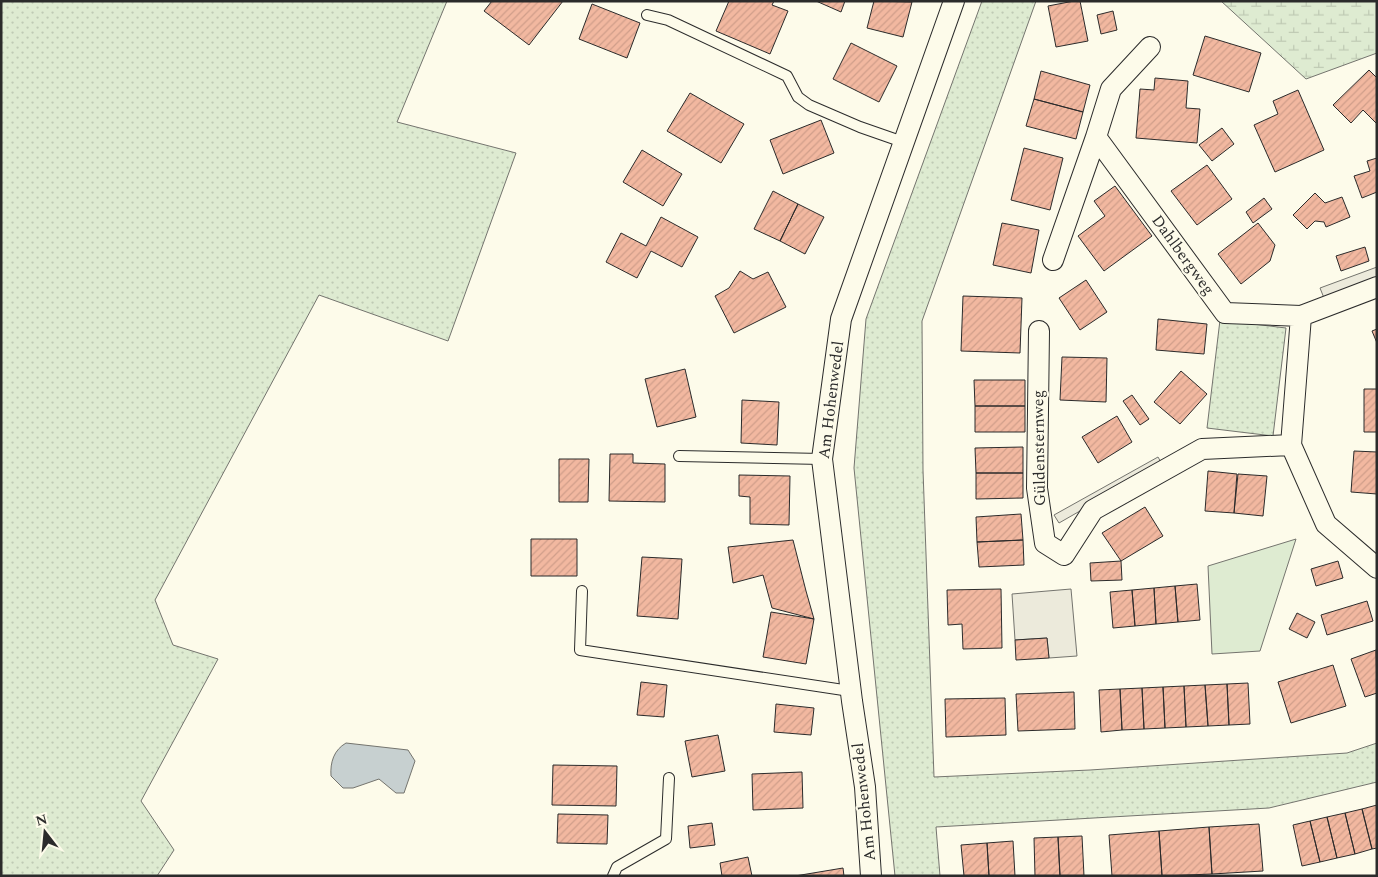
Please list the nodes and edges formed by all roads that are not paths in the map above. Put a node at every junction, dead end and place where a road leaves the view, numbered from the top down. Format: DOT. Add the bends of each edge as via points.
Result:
graph roads {
  1 [pos="954,1"];
  2 [pos="647,15"];
  3 [pos="1150,47"];
  4 [pos="1096,137"];
  5 [pos="903,142"];
  6 [pos="1053,260"];
  7 [pos="1377,287"];
  8 [pos="1301,316"];
  9 [pos="1039,332"];
  10 [pos="1291,445"];
  11 [pos="679,456"];
  12 [pos="822,459"];
  13 [pos="1377,568"];
  14 [pos="582,592"];
  15 [pos="850,691"];
  16 [pos="670,778"];
  17 [pos="613,876"];
  18 [pos="871,876"];
  1 -- 5 [label="street, Am Hohenwedel"];
  2 -- 5 [label="lane" via="668,20 787,76 798,97 809,105"];
  3 -- 4 [label="street" via="1112,89"];
  4 -- 6 [label="street"];
  4 -- 8 [label="street, Dahlbergweg" via="1225,313"];
  5 -- 12 [label="street, Am Hohenwedel" via="840,319"];
  7 -- 8 [label="street"];
  8 -- 10 [label="street"];
  9 -- 10 [label="street, Güldensternweg" via="1037,488 1045,543 1064,555 1093,510 1202,448"];
  10 -- 13 [label="street" via="1326,524"];
  11 -- 12 [label="lane"];
  12 -- 15 [label="street, Am Hohenwedel"];
  14 -- 15 [label="lane" via="580,650"];
  15 -- 18 [label="street, Am Hohenwedel" via="865,787"];
  16 -- 17 [label="lane" via="666,839 617,867"];
}
